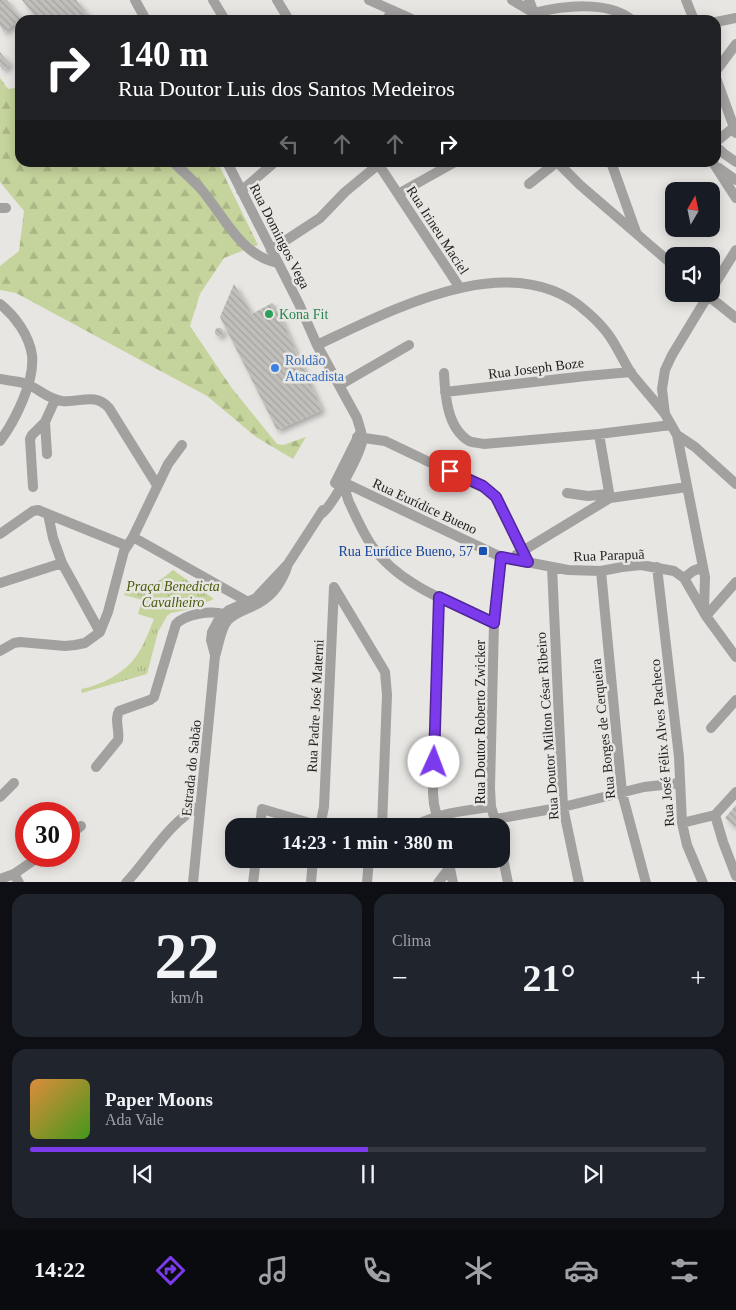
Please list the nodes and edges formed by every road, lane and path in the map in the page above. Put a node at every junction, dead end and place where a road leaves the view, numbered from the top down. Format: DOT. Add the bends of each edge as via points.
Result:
graph roads {
  1 [pos="135,0"];
  2 [pos="213,0"];
  3 [pos="277,0"];
  4 [pos="369,0"];
  5 [pos="512,0"];
  6 [pos="529,0"];
  7 [pos="686,0"];
  8 [pos="392,10"];
  9 [pos="534,13"];
  10 [pos="143,15"];
  11 [pos="222,15"];
  12 [pos="286,15"];
  13 [pos="390,15"];
  14 [pos="403,15"];
  15 [pos="538,15"];
  16 [pos="625,15"];
  17 [pos="692,15"];
  18 [pos="736,18"];
  19 [pos="721,21"];
  20 [pos="736,44"];
  21 [pos="721,65"];
  22 [pos="721,92"];
  23 [pos="735,130"];
  24 [pos="721,139"];
  25 [pos="721,150"];
  26 [pos="736,162"];
  27 [pos="178,167"];
  28 [pos="229,167"];
  29 [pos="269,167"];
  30 [pos="373,167"];
  31 [pos="381,167"];
  32 [pos="446,167"];
  33 [pos="551,167"];
  34 [pos="562,167"];
  35 [pos="613,167"];
  36 [pos="717,167"];
  37 [pos="719,167"];
  38 [pos="736,180"];
  39 [pos="529,184"];
  40 [pos="241,191"];
  41 [pos="398,194"];
  42 [pos="736,198"];
  43 [pos="637,234"];
  44 [pos="271,250"];
  45 [pos="736,250"];
  46 [pos="665,258"];
  47 [pos="278,263"];
  48 [pos="720,275"];
  49 [pos="460,288"];
  50 [pos="704,302"];
  51 [pos="719,302"];
  52 [pos="0,304"];
  53 [pos="736,318"];
  54 [pos="409,345"];
  55 [pos="317,346"];
  56 [pos="631,372"];
  57 [pos="444,373"];
  58 [pos="0,379"];
  59 [pos="27,385"];
  60 [pos="340,385"];
  61 [pos="445,392"];
  62 [pos="55,400"];
  63 [pos="665,414"];
  64 [pos="45,422"];
  65 [pos="671,426"];
  66 [pos="599,434"];
  67 [pos="360,435"];
  68 [pos="677,435"];
  69 [pos="0,441"];
  70 [pos="182,445"];
  71 [pos="47,454"];
  72 [pos="343,465"];
  73 [pos="343,482"];
  74 [pos="736,484"];
  75 [pos="157,485"];
  76 [pos="33,486"];
  77 [pos="687,487"];
  78 [pos="567,493"];
  79 [pos="609,496"];
  80 [pos="48,514"];
  81 [pos="321,514"];
  82 [pos="0,534"];
  83 [pos="133,537"];
  84 [pos="126,546"];
  85 [pos="522,552"];
  86 [pos="498,556"];
  87 [pos="528,562"];
  88 [pos="62,563"];
  89 [pos="703,566"];
  90 [pos="552,567"];
  91 [pos="657,567"];
  92 [pos="600,571"];
  93 [pos="684,578"];
  94 [pos="736,582"];
  95 [pos="0,583"];
  96 [pos="439,597"];
  97 [pos="250,603"];
  98 [pos="224,614"];
  99 [pos="705,614"];
  100 [pos="494,623"];
  101 [pos="100,632"];
  102 [pos="0,651"];
  103 [pos="215,656"];
  104 [pos="736,657"];
  105 [pos="736,700"];
  106 [pos="710,728"];
  107 [pos="96,767"];
  108 [pos="14,783"];
  109 [pos="680,783"];
  110 [pos="736,792"];
  111 [pos="622,793"];
  112 [pos="0,797"];
  113 [pos="200,806"];
  114 [pos="491,807"];
  115 [pos="563,808"];
  116 [pos="715,815"];
  117 [pos="261,818"];
  118 [pos="293,818"];
  119 [pos="322,818"];
  120 [pos="382,818"];
  121 [pos="437,818"];
  122 [pos="443,818"];
  123 [pos="494,818"];
  124 [pos="510,820"];
  125 [pos="682,823"];
  126 [pos="28,867"];
  127 [pos="255,868"];
  128 [pos="312,868"];
  129 [pos="368,868"];
  130 [pos="446,868"];
  131 [pos="450,868"];
  132 [pos="505,868"];
  133 [pos="736,876"];
  134 [pos="16,878"];
  135 [pos="0,879"];
  136 [pos="126,882"];
  137 [pos="193,882"];
  138 [pos="253,882"];
  139 [pos="311,882"];
  140 [pos="367,882"];
  141 [pos="438,882"];
  142 [pos="453,882"];
  143 [pos="508,882"];
  144 [pos="578,882"];
  145 [pos="646,882"];
  146 [pos="704,882"];
  1 -- 10 [label="street"];
  2 -- 11 [label="street"];
  3 -- 12 [label="street"];
  4 -- 8 [label="street"];
  5 -- 9 [label="street"];
  6 -- 9 [label="street"];
  7 -- 17 [label="street"];
  8 -- 13 [label="street"];
  8 -- 14 [label="street"];
  9 -- 15 [label="street"];
  9 -- 16 [label="street" via="557,7 598,7"];
  18 -- 19 [label="street"];
  20 -- 21 [label="street"];
  22 -- 23 [label="street"];
  23 -- 24 [label="street"];
  25 -- 26 [label="street"];
  27 -- 47 [label="street" via="201,188 250,251 265,261"];
  28 -- 40 [label="street, Rua Domingos Vega"];
  29 -- 40 [label="street"];
  30 -- 44 [label="street" via="320,218"];
  31 -- 41 [label="street, Rua Irineu Maciel"];
  32 -- 41 [label="street"];
  33 -- 39 [label="street"];
  34 -- 43 [label="street"];
  35 -- 43 [label="street"];
  36 -- 42 [label="street"];
  37 -- 38 [label="street"];
  40 -- 44 [label="street, Rua Domingos Vega"];
  41 -- 49 [label="street, Rua Irineu Maciel"];
  43 -- 46 [label="street"];
  44 -- 47 [label="street, Rua Domingos Vega"];
  45 -- 48 [label="street"];
  47 -- 55 [label="street, Rua Domingos Vega"];
  49 -- 55 [label="street" via="384,314"];
  49 -- 56 [label="street" via="516,283 543,287 571,299 608,334"];
  50 -- 63 [label="street" via="665,370 662,389"];
  51 -- 53 [label="street"];
  52 -- 59 [label="street" via="12,314 29,343 32,356"];
  54 -- 60 [label="street"];
  55 -- 60 [label="street, Rua Domingos Vega"];
  56 -- 61 [label="street, Rua Joseph Boze"];
  56 -- 63 [label="street"];
  57 -- 61 [label="street"];
  58 -- 59 [label="street"];
  59 -- 62 [label="street"];
  59 -- 69 [label="street" via="20,407"];
  60 -- 67 [label="street, Rua Domingos Vega" via="357,418"];
  61 -- 66 [label="street" via="450,416 460,433 470,441 484,444"];
  62 -- 64 [label="street"];
  62 -- 75 [label="street" via="92,399 104,402"];
  63 -- 65 [label="street"];
  64 -- 71 [label="street"];
  64 -- 76 [label="street" via="30,439"];
  65 -- 66 [label="street"];
  65 -- 68 [label="street"];
  66 -- 79 [label="street"];
  67 -- 72 [label="street, Estrada do Sabão"];
  67 -- 73 [label="street, Estrada do Sabão" via="359,450"];
  67 -- 85 [label="street" via="385,441 490,491 496,497"];
  68 -- 74 [label="street"];
  68 -- 77 [label="street"];
  70 -- 75 [label="street"];
  72 -- 73 [label="street"];
  72 -- 81 [label="street, Estrada do Sabão"];
  73 -- 81 [label="street, Estrada do Sabão"];
  73 -- 86 [label="street, Rua Eurídice Bueno"];
  73 -- 96 [label="street" via="349,501 373,547 400,575"];
  75 -- 83 [label="street"];
  77 -- 79 [label="street"];
  77 -- 89 [label="street"];
  78 -- 79 [label="street"];
  79 -- 85 [label="street"];
  80 -- 82 [label="street" via="33,511"];
  80 -- 84 [label="street"];
  80 -- 88 [label="street"];
  81 -- 97 [label="street, Estrada do Sabão" via="288,564"];
  83 -- 84 [label="street"];
  83 -- 97 [label="street"];
  84 -- 101 [label="street" via="106,621"];
  85 -- 86 [label="street, Rua Eurídice Bueno"];
  85 -- 87 [label="street"];
  86 -- 87 [label="street, Rua Eurídice Bueno"];
  86 -- 100 [label="street, Rua Doutor Roberto Zwicker"];
  87 -- 90 [label="street, Rua Parapuã"];
  88 -- 95 [label="street"];
  88 -- 101 [label="street"];
  89 -- 93 [label="street"];
  89 -- 99 [label="street"];
  90 -- 92 [label="street, Rua Parapuã"];
  90 -- 115 [label="street, Rua Doutor Milton César Ribeiro"];
  91 -- 92 [label="street, Rua Parapuã"];
  91 -- 93 [label="street, Rua Parapuã" via="674,571"];
  91 -- 109 [label="street, Rua José Félix Alves Pacheco"];
  92 -- 111 [label="street, Rua Borges de Cerqueira"];
  93 -- 99 [label="street"];
  94 -- 99 [label="street"];
  96 -- 100 [label="street"];
  96 -- 121 [label="street" via="433,793"];
  97 -- 98 [label="street, Estrada do Sabão"];
  97 -- 103 [label="street, Estrada do Sabão" via="229,620 222,631"];
  98 -- 103 [label="street, Estrada do Sabão" via="212,632"];
  98 -- 107 [label="street" via="199,614 176,624 154,697 119,711 118,740"];
  99 -- 104 [label="street"];
  100 -- 114 [label="street, Rua Doutor Roberto Zwicker"];
  101 -- 102 [label="street" via="75,645 20,642"];
  103 -- 113 [label="street, Estrada do Sabão"];
  105 -- 106 [label="street"];
  108 -- 112 [label="street"];
  109 -- 111 [label="street"];
  109 -- 125 [label="street, Rua José Félix Alves Pacheco"];
  110 -- 116 [label="street"];
  111 -- 115 [label="street"];
  111 -- 145 [label="street, Rua Borges de Cerqueira"];
  113 -- 136 [label="street" via="177,822"];
  113 -- 137 [label="street, Estrada do Sabão"];
  114 -- 122 [label="street" via="452,812"];
  114 -- 123 [label="street, Rua Doutor Roberto Zwicker"];
  115 -- 124 [label="street"];
  115 -- 144 [label="street, Rua Doutor Milton César Ribeiro"];
  116 -- 125 [label="street"];
  116 -- 133 [label="street"];
  117 -- 118 [label="street" via="262,809"];
  119 -- 120 [label="street, Rua Padre José Materni" via="334,587 385,672"];
  125 -- 146 [label="street, Rua José Félix Alves Pacheco" via="687,845"];
  126 -- 134 [label="street"];
  127 -- 138 [label="street"];
  128 -- 139 [label="street"];
  129 -- 140 [label="street"];
  130 -- 141 [label="street"];
  131 -- 142 [label="street"];
  132 -- 143 [label="street"];
  134 -- 135 [label="street"];
}
